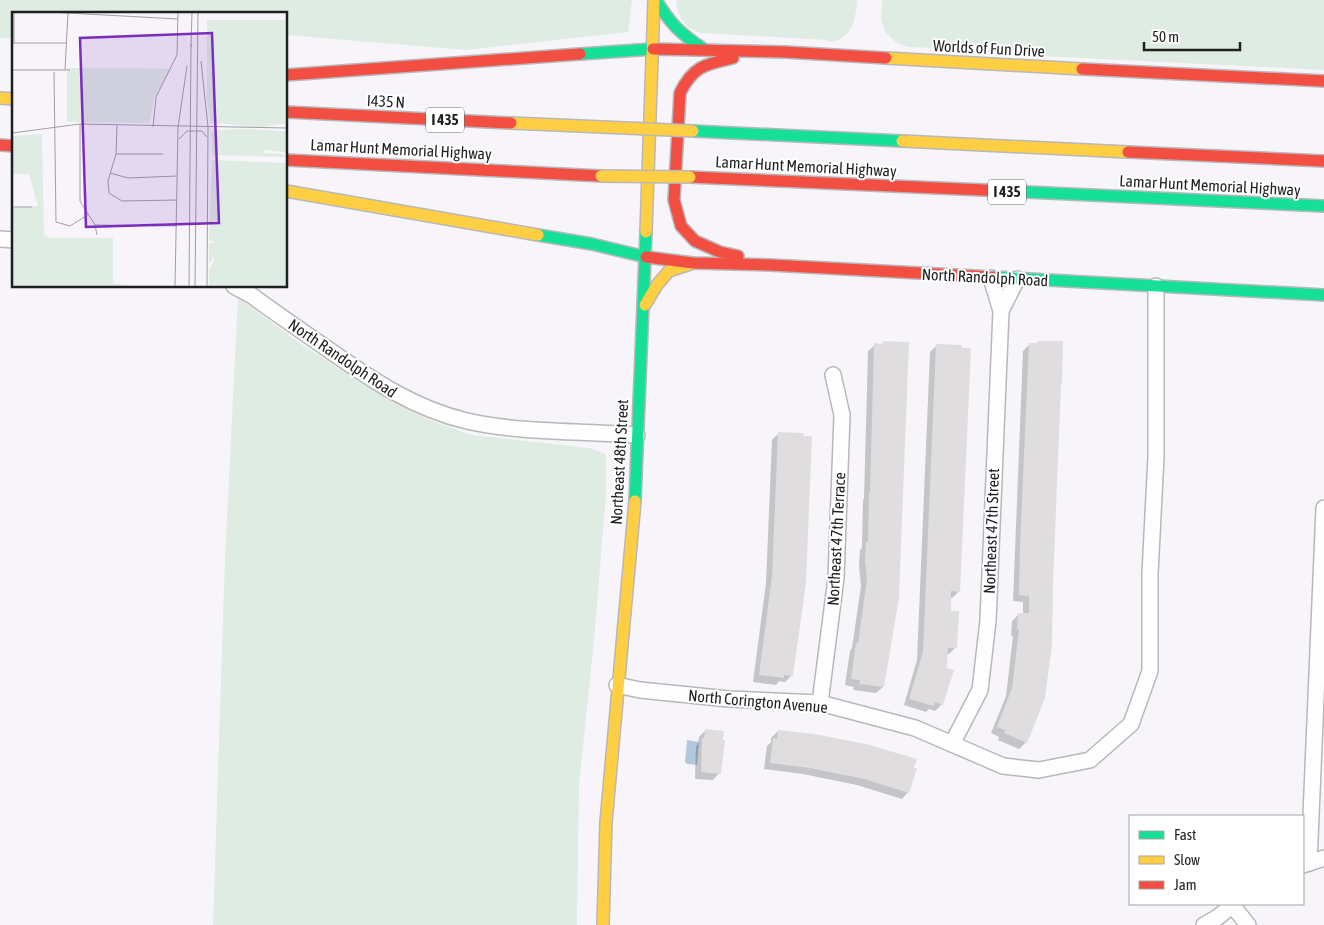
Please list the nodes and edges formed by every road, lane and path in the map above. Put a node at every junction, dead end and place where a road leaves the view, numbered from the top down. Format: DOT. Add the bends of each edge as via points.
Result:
graph roads {
  1 [pos="655,0"];
  2 [pos="653,49"];
  3 [pos="705,50"];
  4 [pos="763,51"];
  5 [pos="288,76"];
  6 [pos="1324,80"];
  7 [pos="288,112"];
  8 [pos="693,131"];
  9 [pos="288,160"];
  10 [pos="1324,161"];
  11 [pos="288,191"];
  12 [pos="1324,206"];
  13 [pos="646,257"];
  14 [pos="693,263"];
  15 [pos="770,265"];
  16 [pos="990,278"];
  17 [pos="1017,279"];
  18 [pos="1156,286"];
  19 [pos="237,288"];
  20 [pos="1324,295"];
  21 [pos="644,306"];
  22 [pos="1001,311"];
  23 [pos="833,375"];
  24 [pos="637,434"];
  25 [pos="1324,508"];
  26 [pos="617,685"];
  27 [pos="820,704"];
  28 [pos="952,744"];
  29 [pos="1324,858"];
  30 [pos="1306,864"];
  31 [pos="1232,905"];
  32 [pos="1234,905"];
  33 [pos="603,925"];
  34 [pos="1204,925"];
  35 [pos="1248,925"];
  1 -- 2 [label="main road, Northeast 48th Street"];
  1 -- 3 [label="main road" via="684,36"];
  2 -- 3 [label="main road, Worlds of Fun Drive"];
  2 -- 5 [label="main road, Worlds of Fun Drive"];
  2 -- 13 [label="main road, Northeast 48th Street"];
  3 -- 4 [label="main road, Worlds of Fun Drive"];
  4 -- 6 [label="main road, Worlds of Fun Drive"];
  4 -- 15 [label="main road" via="710,64 693,71 686,80 680,93 674,200 681,226 695,241 720,252"];
  7 -- 8 [label="main road, I435 N / I 435, bridge"];
  8 -- 10 [label="main road, Lamar Hunt Memorial Highway / I 435"];
  9 -- 12 [label="main road, Lamar Hunt Memorial Highway / I 435, bridge"];
  11 -- 13 [label="main road, North Randolph Road" via="592,244"];
  13 -- 14 [label="main road, North Randolph Road"];
  13 -- 21 [label="main road, Northeast 48th Street"];
  14 -- 15 [label="main road, North Randolph Road"];
  14 -- 21 [label="main road" via="669,271"];
  15 -- 16 [label="main road, North Randolph Road"];
  16 -- 17 [label="main road, North Randolph Road"];
  16 -- 22 [label="street, Northeast 47th Street"];
  17 -- 18 [label="main road, North Randolph Road"];
  17 -- 22 [label="street, Northeast 47th Street"];
  18 -- 20 [label="main road, North Randolph Road"];
  18 -- 28 [label="street, North Corington Avenue" via="1156,456 1150,574 1150,671 1131,724 1090,760 1039,770 1002,766"];
  19 -- 24 [label="street, North Randolph Road" via="373,381 433,410 496,426"];
  21 -- 24 [label="main road, Northeast 48th Street"];
  22 -- 28 [label="street, Northeast 47th Street" via="988,622 980,690"];
  23 -- 27 [label="street, Northeast 47th Terrace" via="842,415 836,578"];
  24 -- 26 [label="main road, Northeast 48th Street" via="636,488"];
  25 -- 30 [label="street"];
  26 -- 27 [label="street, North Corington Avenue" via="729,700"];
  26 -- 33 [label="main road, Northeast 48th Street" via="606,822"];
  27 -- 28 [label="street, North Corington Avenue" via="915,728"];
  29 -- 30 [label="street"];
  31 -- 34 [label="street"];
  32 -- 35 [label="street"];
}
